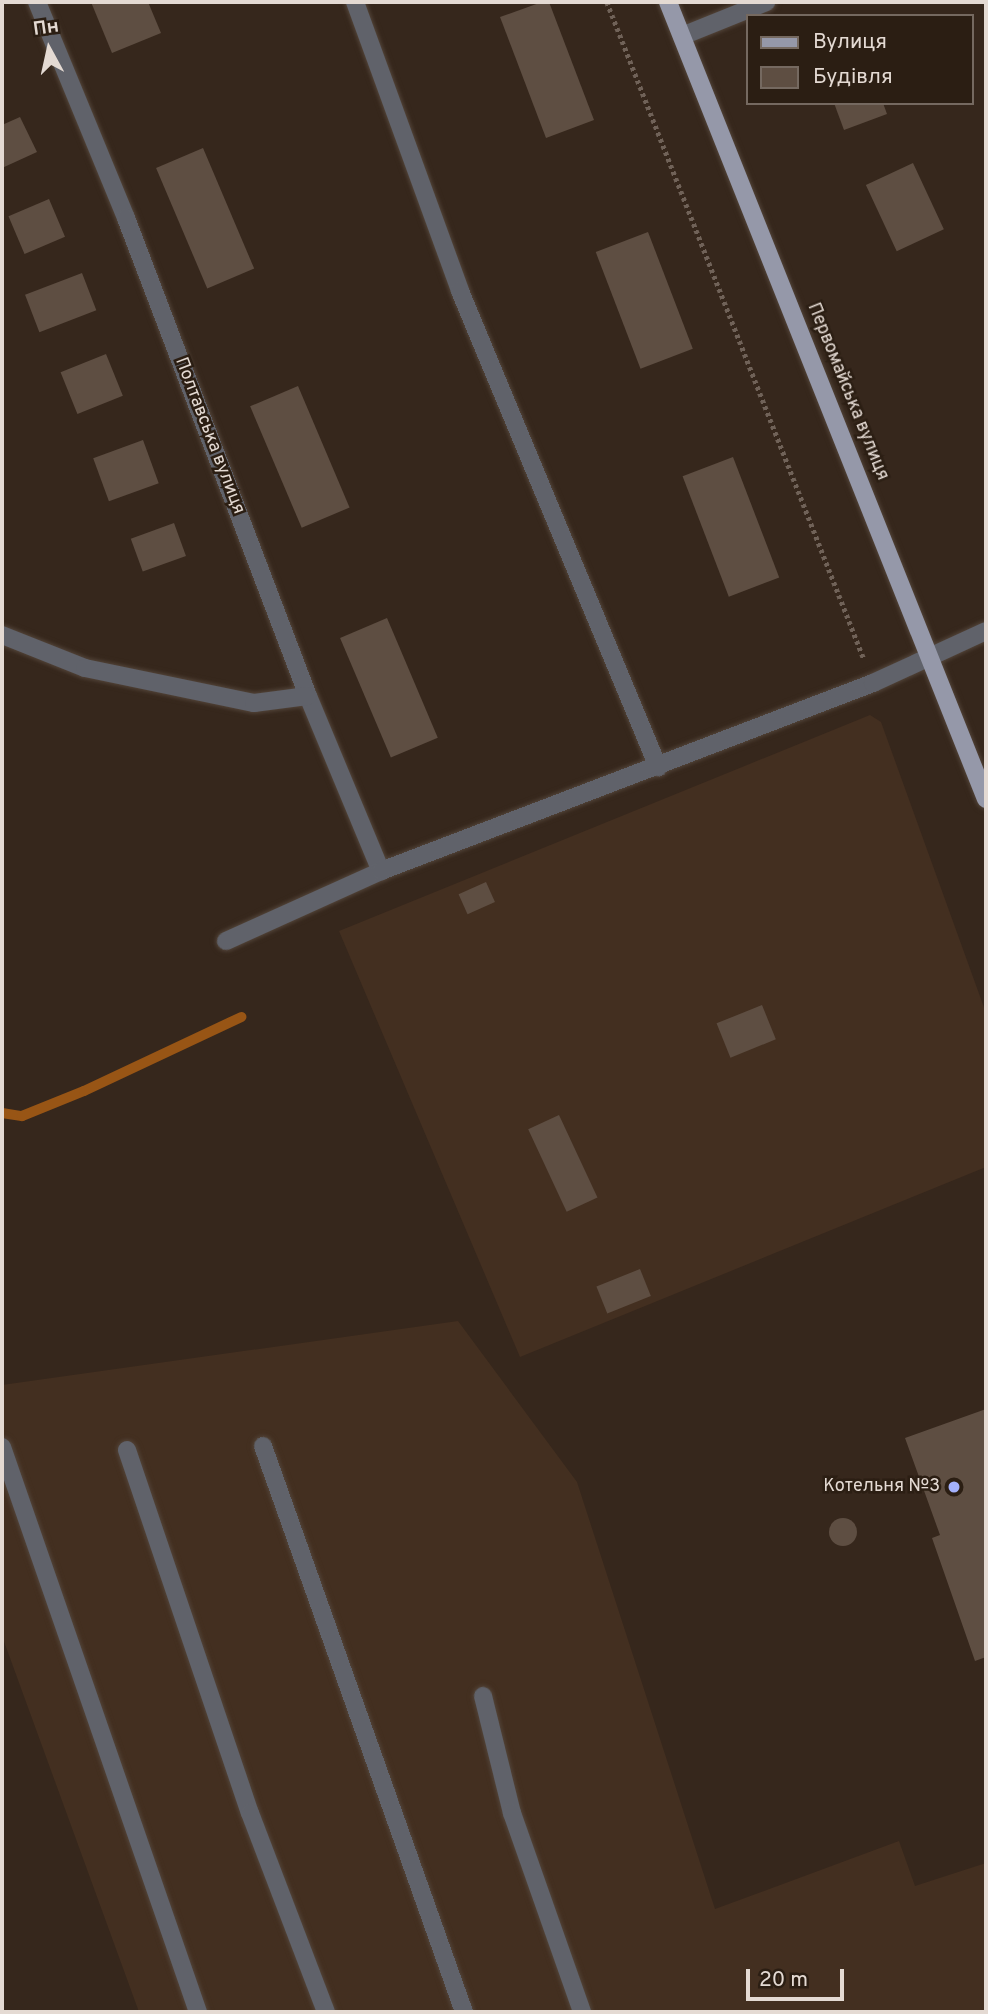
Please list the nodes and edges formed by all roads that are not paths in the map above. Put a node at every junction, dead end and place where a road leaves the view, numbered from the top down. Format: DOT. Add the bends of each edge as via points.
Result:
graph roads {
  1 [pos="37,2"];
  2 [pos="355,2"];
  3 [pos="668,2"];
  4 [pos="766,2"];
  5 [pos="682,36"];
  6 [pos="986,631"];
  7 [pos="2,635"];
  8 [pos="930,656"];
  9 [pos="307,696"];
  10 [pos="658,767"];
  11 [pos="986,799"];
  12 [pos="381,871"];
  13 [pos="226,941"];
  14 [pos="263,1446"];
  15 [pos="2,1447"];
  16 [pos="127,1450"];
  17 [pos="483,1696"];
  18 [pos="198,2012"];
  19 [pos="326,2012"];
  20 [pos="464,2012"];
  21 [pos="582,2012"];
  1 -- 9 [label="street, Полтавська вулиця" via="126,218"];
  2 -- 10 [label="street" via="460,291"];
  3 -- 5 [label="main road, Первомайська вулиця"];
  4 -- 5 [label="street"];
  5 -- 8 [label="main road, Первомайська вулиця"];
  6 -- 8 [label="street"];
  7 -- 9 [label="street" via="85,668 254,703"];
  8 -- 10 [label="street"];
  8 -- 11 [label="main road, Первомайська вулиця"];
  9 -- 12 [label="street, Полтавська вулиця"];
  10 -- 12 [label="street"];
  12 -- 13 [label="street"];
  14 -- 20 [label="street"];
  15 -- 18 [label="street"];
  16 -- 19 [label="street" via="250,1813"];
  17 -- 21 [label="street" via="512,1814"];
}
